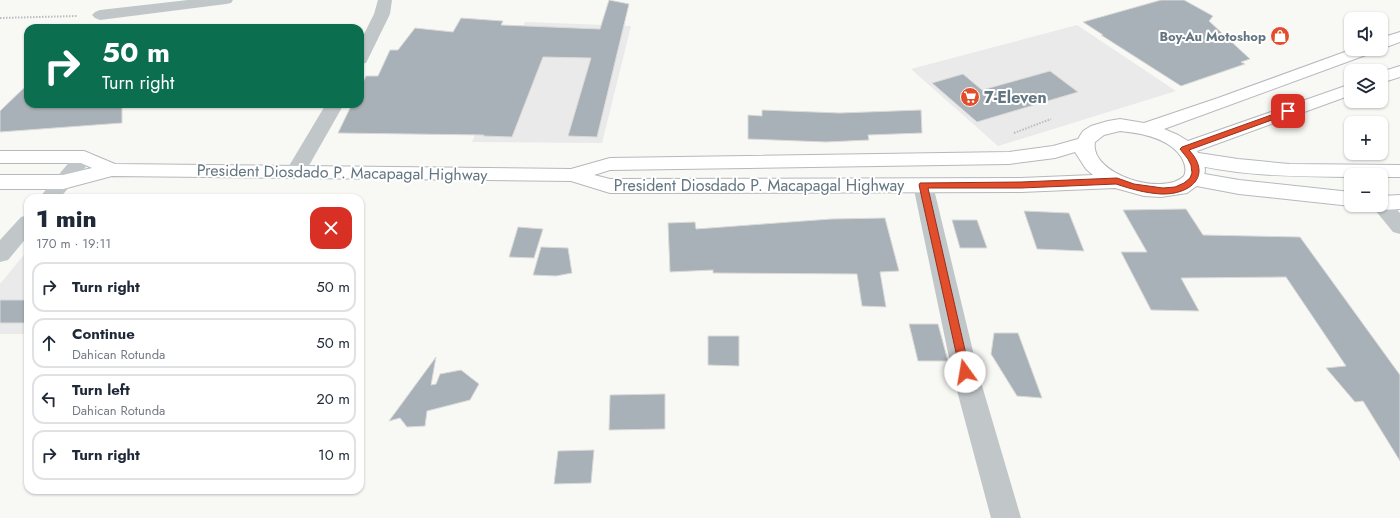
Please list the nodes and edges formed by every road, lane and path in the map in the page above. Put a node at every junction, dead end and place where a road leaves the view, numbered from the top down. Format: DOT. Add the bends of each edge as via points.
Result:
graph roads {
  1 [pos="226,0"];
  2 [pos="385,0"];
  3 [pos="100,15"];
  4 [pos="0,18"];
  5 [pos="1400,37"];
  6 [pos="1388,41"];
  7 [pos="364,51"];
  8 [pos="1349,56"];
  9 [pos="1400,71"];
  10 [pos="1388,75"];
  11 [pos="1344,92"];
  12 [pos="333,108"];
  13 [pos="1145,129"];
  14 [pos="1084,144"];
  15 [pos="1188,153"];
  16 [pos="0,157"];
  17 [pos="84,157"];
  18 [pos="112,170"];
  19 [pos="1400,170"];
  20 [pos="296,171"];
  21 [pos="571,175"];
  22 [pos="1193,179"];
  23 [pos="1117,181"];
  24 [pos="0,182"];
  25 [pos="63,182"];
  26 [pos="923,185"];
  27 [pos="52,194"];
  28 [pos="1344,198"];
  29 [pos="1400,202"];
  30 [pos="1388,203"];
  31 [pos="1388,212"];
  32 [pos="24,227"];
  33 [pos="1400,227"];
  34 [pos="0,254"];
  35 [pos="1006,518"];
  1 -- 3 [label="street"];
  2 -- 7 [label="street" via="382,14"];
  3 -- 4 [label="path"];
  5 -- 6 [label="main road"];
  8 -- 13 [label="main road"];
  9 -- 10 [label="main road"];
  11 -- 15 [label="main road"];
  12 -- 20 [label="street"];
  13 -- 14 [label="main road" via="1108,126 1091,132"];
  13 -- 15 [label="main road" via="1167,137"];
  14 -- 21 [label="main road, President Diosdado P. Macapagal Highway" via="1055,152 1009,158 610,164"];
  14 -- 23 [label="main road" via="1092,163"];
  15 -- 19 [label="main road" via="1238,165 1288,170"];
  15 -- 22 [label="main road" via="1195,165 1196,173"];
  16 -- 17 [label="main road, President Diosdado P. Macapagal Highway"];
  17 -- 18 [label="main road, President Diosdado P. Macapagal Highway"];
  17 -- 25 [label="street"];
  18 -- 20 [label="main road, President Diosdado P. Macapagal Highway"];
  18 -- 25 [label="main road, President Diosdado P. Macapagal Highway"];
  20 -- 21 [label="main road, President Diosdado P. Macapagal Highway"];
  21 -- 26 [label="main road, President Diosdado P. Macapagal Highway" via="610,186"];
  22 -- 23 [label="main road" via="1181,187 1163,191 1132,187"];
  22 -- 28 [label="main road" via="1239,187"];
  23 -- 26 [label="main road, President Diosdado P. Macapagal Highway" via="1021,185"];
  24 -- 25 [label="main road, President Diosdado P. Macapagal Highway"];
  25 -- 27 [label="street"];
  26 -- 35 [label="street" via="965,372"];
  29 -- 30 [label="main road"];
  31 -- 33 [label="street"];
  32 -- 34 [label="street"];
}
